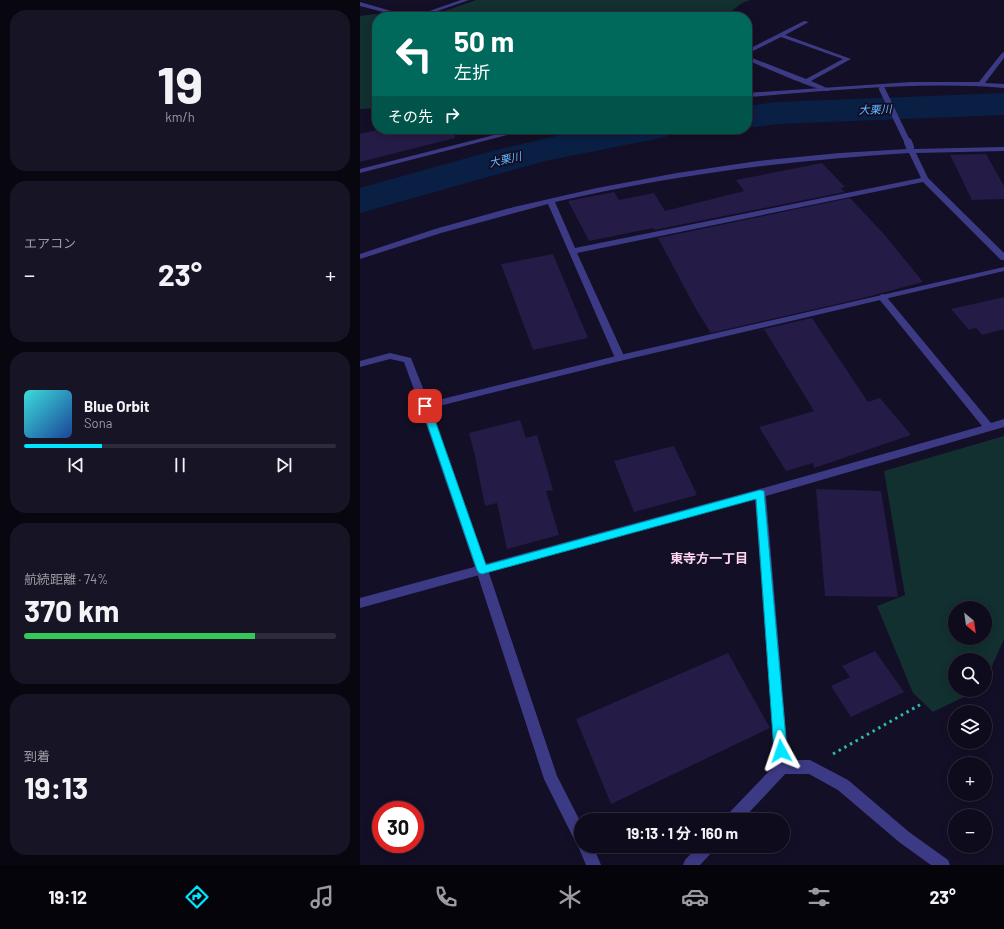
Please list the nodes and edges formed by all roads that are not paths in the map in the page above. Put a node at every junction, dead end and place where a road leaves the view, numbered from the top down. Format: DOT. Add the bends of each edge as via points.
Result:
graph roads {
  1 [pos="466,0"];
  2 [pos="360,4"];
  3 [pos="390,12"];
  4 [pos="429,12"];
  5 [pos="806,22"];
  6 [pos="780,35"];
  7 [pos="752,49"];
  8 [pos="1004,54"];
  9 [pos="752,60"];
  10 [pos="805,82"];
  11 [pos="980,85"];
  12 [pos="1004,86"];
  13 [pos="881,88"];
  14 [pos="828,90"];
  15 [pos="752,96"];
  16 [pos="506,134"];
  17 [pos="911,149"];
  18 [pos="1004,149"];
  19 [pos="360,171"];
  20 [pos="925,178"];
  21 [pos="550,200"];
  22 [pos="574,251"];
  23 [pos="360,257"];
  24 [pos="1004,258"];
  25 [pos="1004,268"];
  26 [pos="882,297"];
  27 [pos="620,358"];
  28 [pos="360,364"];
  29 [pos="425,406"];
  30 [pos="1004,423"];
  31 [pos="989,428"];
  32 [pos="760,494"];
  33 [pos="482,570"];
  34 [pos="360,604"];
  35 [pos="782,766"];
  36 [pos="738,813"];
  37 [pos="574,824"];
  38 [pos="588,853"];
  39 [pos="701,853"];
  40 [pos="594,865"];
  41 [pos="690,865"];
  42 [pos="943,865"];
  1 -- 4 [label="street"];
  2 -- 3 [label="street"];
  5 -- 6 [label="street"];
  6 -- 7 [label="street"];
  6 -- 10 [label="street" via="848,59"];
  8 -- 11 [label="street"];
  9 -- 10 [label="street"];
  10 -- 14 [label="street"];
  11 -- 12 [label="street"];
  11 -- 13 [label="street" via="911,84"];
  13 -- 14 [label="street"];
  13 -- 17 [label="street, bridge"];
  14 -- 15 [label="street"];
  16 -- 19 [label="street"];
  17 -- 18 [label="street"];
  17 -- 20 [label="street"];
  17 -- 21 [label="street" via="834,155 694,172"];
  20 -- 22 [label="street"];
  20 -- 24 [label="street"];
  21 -- 22 [label="street"];
  21 -- 23 [label="street" via="441,230"];
  22 -- 27 [label="street"];
  25 -- 26 [label="street"];
  26 -- 27 [label="street"];
  26 -- 31 [label="street"];
  27 -- 29 [label="street"];
  28 -- 29 [label="street" via="390,356 408,360"];
  29 -- 33 [label="street"];
  30 -- 31 [label="street"];
  31 -- 32 [label="street"];
  32 -- 33 [label="street"];
  32 -- 35 [label="street"];
  33 -- 34 [label="street"];
  33 -- 37 [label="street" via="551,779"];
  35 -- 36 [label="street"];
  35 -- 42 [label="street" via="810,767 843,785 904,837"];
  38 -- 40 [label="street"];
  39 -- 41 [label="street"];
}
